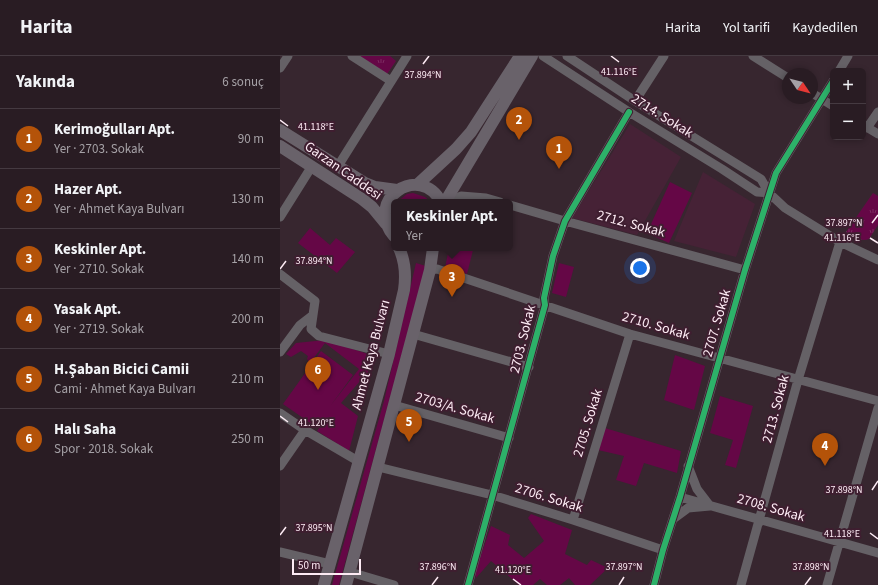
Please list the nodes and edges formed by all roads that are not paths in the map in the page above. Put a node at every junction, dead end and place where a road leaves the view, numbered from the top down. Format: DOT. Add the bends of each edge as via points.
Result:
graph roads {
  1 [pos="288,56"];
  2 [pos="352,56"];
  3 [pos="406,56"];
  4 [pos="520,56"];
  5 [pos="532,56"];
  6 [pos="543,56"];
  7 [pos="567,56"];
  8 [pos="664,56"];
  9 [pos="753,56"];
  10 [pos="848,56"];
  11 [pos="280,68"];
  12 [pos="841,68"];
  13 [pos="782,74"];
  14 [pos="391,81"];
  15 [pos="830,86"];
  16 [pos="818,97"];
  17 [pos="822,99"];
  18 [pos="635,101"];
  19 [pos="830,104"];
  20 [pos="629,112"];
  21 [pos="878,112"];
  22 [pos="866,125"];
  23 [pos="866,127"];
  24 [pos="280,130"];
  25 [pos="878,134"];
  26 [pos="280,146"];
  27 [pos="312,166"];
  28 [pos="338,166"];
  29 [pos="416,185"];
  30 [pos="397,190"];
  31 [pos="769,193"];
  32 [pos="440,199"];
  33 [pos="447,199"];
  34 [pos="455,199"];
  35 [pos="490,199"];
  36 [pos="513,206"];
  37 [pos="280,217"];
  38 [pos="565,221"];
  39 [pos="386,224"];
  40 [pos="391,232"];
  41 [pos="840,242"];
  42 [pos="401,251"];
  43 [pos="433,251"];
  44 [pos="878,260"];
  45 [pos="430,270"];
  46 [pos="745,270"];
  47 [pos="280,274"];
  48 [pos="545,305"];
  49 [pos="313,314"];
  50 [pos="413,334"];
  51 [pos="630,334"];
  52 [pos="280,352"];
  53 [pos="389,354"];
  54 [pos="719,358"];
  55 [pos="529,367"];
  56 [pos="798,380"];
  57 [pos="878,401"];
  58 [pos="394,405"];
  59 [pos="878,408"];
  60 [pos="280,413"];
  61 [pos="305,430"];
  62 [pos="509,438"];
  63 [pos="358,461"];
  64 [pos="280,466"];
  65 [pos="688,466"];
  66 [pos="378,467"];
  67 [pos="492,495"];
  68 [pos="680,497"];
  69 [pos="710,506"];
  70 [pos="673,519"];
  71 [pos="573,520"];
  72 [pos="760,520"];
  73 [pos="839,542"];
  74 [pos="663,550"];
  75 [pos="280,552"];
  76 [pos="878,553"];
  77 [pos="330,564"];
  78 [pos="350,572"];
  79 [pos="324,585"];
  80 [pos="346,585"];
  81 [pos="394,585"];
  82 [pos="468,585"];
  83 [pos="654,585"];
  84 [pos="741,585"];
  85 [pos="828,585"];
  1 -- 11 [label="street"];
  2 -- 14 [label="street"];
  3 -- 14 [label="street"];
  4 -- 29 [label="main road" via="470,132 456,149"];
  5 -- 33 [label="main road"];
  6 -- 20 [label="street, 2714. Sokak"];
  7 -- 18 [label="street, 2714. Sokak"];
  8 -- 18 [label="street"];
  9 -- 13 [label="street"];
  10 -- 12 [label="street"];
  14 -- 28 [label="street"];
  15 -- 17 [label="street, 2707. Sokak"];
  16 -- 17 [label="street"];
  17 -- 19 [label="street"];
  17 -- 31 [label="street, 2707. Sokak" via="776,173"];
  18 -- 31 [label="street, 2714. Sokak" via="761,179"];
  20 -- 31 [label="street, 2714. Sokak" via="757,192"];
  20 -- 38 [label="street, 2703. Sokak"];
  21 -- 22 [label="street"];
  23 -- 25 [label="street"];
  24 -- 28 [label="main road, Garzan Caddesi"];
  26 -- 27 [label="main road, Garzan Caddesi"];
  27 -- 37 [label="street"];
  27 -- 39 [label="main road, Garzan Caddesi" via="362,199"];
  28 -- 30 [label="main road, Garzan Caddesi" via="375,187"];
  29 -- 30 [label="main road"];
  29 -- 32 [label="main road" via="425,186"];
  30 -- 39 [label="main road" via="385,209"];
  31 -- 41 [label="street, 2714. Sokak" via="785,208"];
  31 -- 46 [label="street, 2707. Sokak"];
  34 -- 35 [label="street" via="461,196"];
  36 -- 38 [label="street, 2712. Sokak"];
  38 -- 46 [label="street, 2712. Sokak"];
  38 -- 48 [label="street, 2703. Sokak" via="553,256 544,298"];
  39 -- 40 [label="main road, Garzan Caddesi"];
  41 -- 44 [label="street, 2714. Sokak"];
  41 -- 56 [label="street, 2713. Sokak"];
  42 -- 53 [label="main road, Ahmet Kaya Bulvarı" via="406,281"];
  43 -- 45 [label="main road"];
  45 -- 48 [label="street, 2710. Sokak" via="437,269"];
  45 -- 50 [label="main road"];
  46 -- 54 [label="street, 2707. Sokak"];
  47 -- 49 [label="street" via="315,301"];
  48 -- 51 [label="street, 2710. Sokak"];
  48 -- 55 [label="street, 2703. Sokak"];
  49 -- 52 [label="street" via="300,325"];
  49 -- 53 [label="street" via="311,329 319,336"];
  50 -- 55 [label="street"];
  50 -- 58 [label="main road"];
  51 -- 54 [label="street, 2710. Sokak"];
  51 -- 71 [label="street, 2705. Sokak"];
  53 -- 63 [label="main road, Ahmet Kaya Bulvarı"];
  54 -- 56 [label="street, 2710. Sokak"];
  54 -- 65 [label="street, 2707. Sokak"];
  55 -- 62 [label="street, 2703. Sokak"];
  56 -- 57 [label="street, 2710. Sokak"];
  56 -- 72 [label="street, 2713. Sokak"];
  58 -- 62 [label="street, 2703/A. Sokak"];
  58 -- 66 [label="main road"];
  59 -- 73 [label="street"];
  60 -- 61 [label="street"];
  61 -- 63 [label="street"];
  61 -- 64 [label="street"];
  62 -- 67 [label="street, 2703. Sokak"];
  63 -- 77 [label="main road, Ahmet Kaya Bulvarı"];
  65 -- 68 [label="street, 2707. Sokak"];
  65 -- 69 [label="street" via="697,490"];
  66 -- 67 [label="street, 2706. Sokak"];
  66 -- 78 [label="main road"];
  67 -- 71 [label="street, 2706. Sokak"];
  67 -- 82 [label="street, 2703. Sokak"];
  68 -- 69 [label="street, 2708. Sokak"];
  68 -- 70 [label="street, 2707. Sokak"];
  69 -- 70 [label="street" via="688,508"];
  69 -- 72 [label="street, 2708. Sokak"];
  70 -- 74 [label="street, 2707. Sokak"];
  71 -- 74 [label="street, 2706. Sokak"];
  72 -- 73 [label="street, 2708. Sokak"];
  72 -- 84 [label="street, 2713. Sokak"];
  73 -- 76 [label="street, 2708. Sokak"];
  73 -- 85 [label="street"];
  74 -- 83 [label="street, 2707. Sokak"];
  75 -- 77 [label="street"];
  77 -- 79 [label="main road, Ahmet Kaya Bulvarı"];
  78 -- 80 [label="main road"];
  78 -- 81 [label="street"];
}
